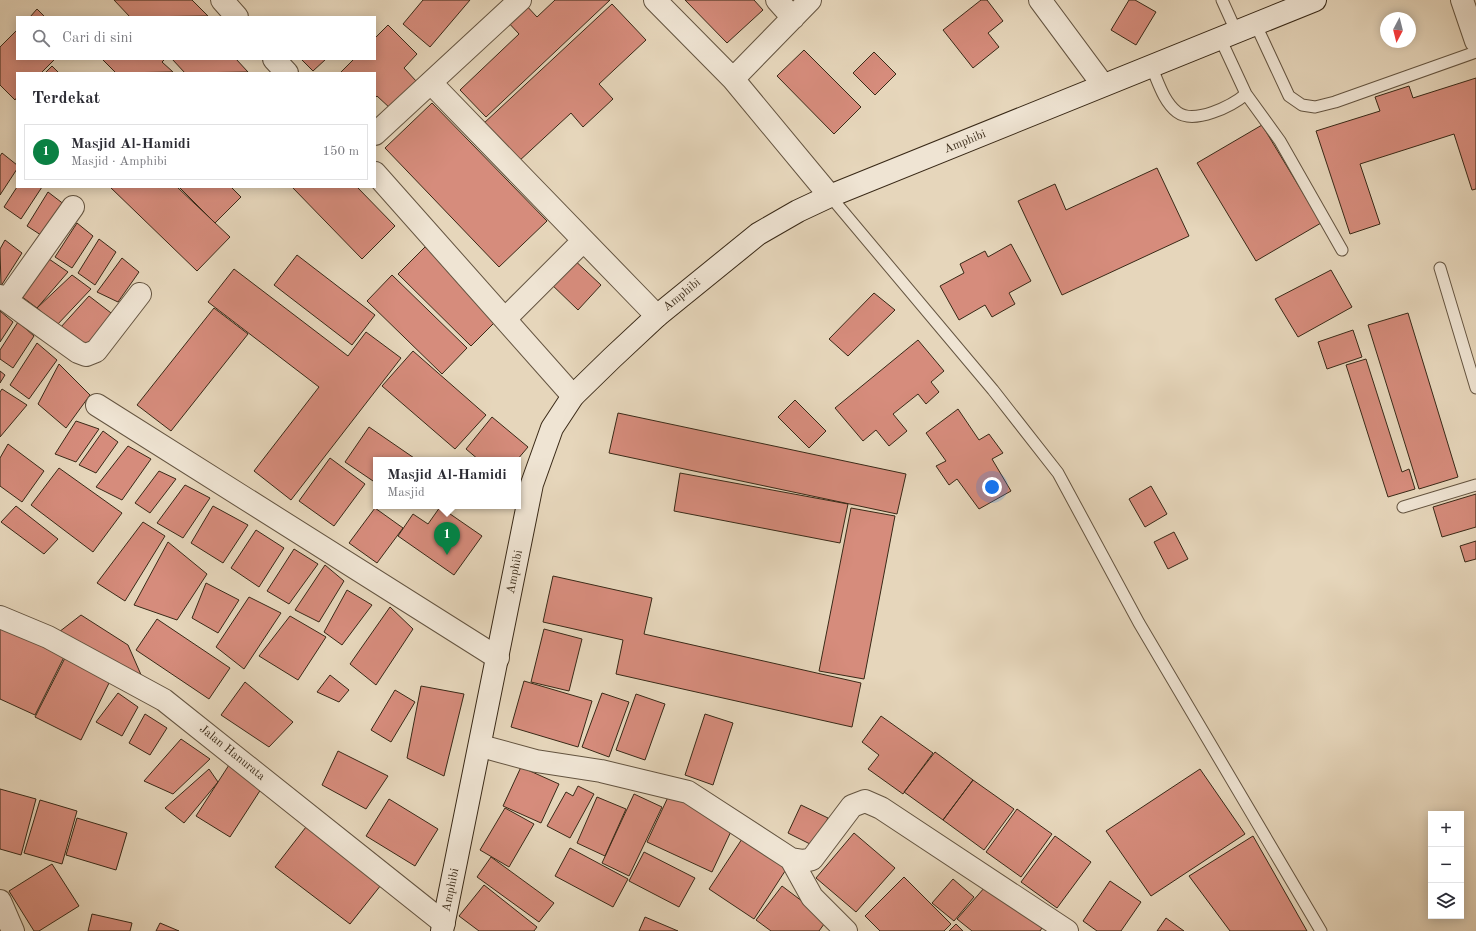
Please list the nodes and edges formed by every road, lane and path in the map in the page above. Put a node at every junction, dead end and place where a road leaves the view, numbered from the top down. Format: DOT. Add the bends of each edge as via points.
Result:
graph roads {
  1 [pos="222,0"];
  2 [pos="520,0"];
  3 [pos="655,0"];
  4 [pos="777,0"];
  5 [pos="810,0"];
  6 [pos="1040,0"];
  7 [pos="1222,0"];
  8 [pos="1315,0"];
  9 [pos="1462,0"];
  10 [pos="236,16"];
  11 [pos="793,18"];
  12 [pos="1255,23"];
  13 [pos="1228,35"];
  14 [pos="1476,41"];
  15 [pos="1476,52"];
  16 [pos="275,60"];
  17 [pos="1151,66"];
  18 [pos="286,72"];
  19 [pos="733,79"];
  20 [pos="431,83"];
  21 [pos="1103,86"];
  22 [pos="1246,94"];
  23 [pos="376,133"];
  24 [pos="376,173"];
  25 [pos="830,196"];
  26 [pos="73,207"];
  27 [pos="583,241"];
  28 [pos="1342,250"];
  29 [pos="1440,268"];
  30 [pos="140,294"];
  31 [pos="3,298"];
  32 [pos="657,316"];
  33 [pos="505,319"];
  34 [pos="1476,388"];
  35 [pos="573,396"];
  36 [pos="97,405"];
  37 [pos="1476,485"];
  38 [pos="1403,507"];
  39 [pos="0,617"];
  40 [pos="498,658"];
  41 [pos="481,746"];
  42 [pos="792,859"];
  43 [pos="0,901"];
  44 [pos="443,927"];
  45 [pos="13,931"];
  46 [pos="846,931"];
  47 [pos="1067,931"];
  48 [pos="1321,931"];
  1 -- 10 [label="street"];
  2 -- 20 [label="street"];
  3 -- 19 [label="street"];
  4 -- 11 [label="street"];
  5 -- 11 [label="street"];
  6 -- 21 [label="street"];
  7 -- 13 [label="lane"];
  8 -- 12 [label="street, Amphibi"];
  9 -- 14 [label="street"];
  11 -- 19 [label="street"];
  12 -- 13 [label="street, Amphibi"];
  12 -- 15 [label="lane" via="1289,96 1302,105 1314,107 1335,102"];
  13 -- 17 [label="street, Amphibi"];
  13 -- 22 [label="lane"];
  16 -- 18 [label="street"];
  17 -- 21 [label="street, Amphibi"];
  17 -- 22 [label="lane" via="1166,100 1177,112 1186,116 1202,115 1225,108"];
  19 -- 25 [label="street"];
  20 -- 23 [label="street"];
  20 -- 27 [label="street"];
  21 -- 25 [label="street, Amphibi"];
  22 -- 28 [label="lane" via="1280,141"];
  24 -- 33 [label="street"];
  25 -- 32 [label="street, Amphibi" via="758,234"];
  25 -- 48 [label="lane" via="993,390 1058,473 1139,623"];
  26 -- 31 [label="street"];
  27 -- 32 [label="street"];
  27 -- 33 [label="street"];
  29 -- 34 [label="lane"];
  30 -- 31 [label="street" via="96,351 86,355 78,352"];
  32 -- 35 [label="street, Amphibi"];
  33 -- 35 [label="street"];
  35 -- 40 [label="street, Amphibi" via="552,428 532,484"];
  36 -- 40 [label="street"];
  37 -- 38 [label="lane"];
  39 -- 44 [label="street, Jalan Hanurata" via="48,637 164,700"];
  40 -- 41 [label="street, Amphibi"];
  41 -- 42 [label="street" via="536,761 601,771 688,792"];
  41 -- 44 [label="street, Amphibi"];
  42 -- 46 [label="street" via="812,897"];
  42 -- 47 [label="street" via="812,859 852,806 865,801 881,808"];
  43 -- 45 [label="street"];
}
